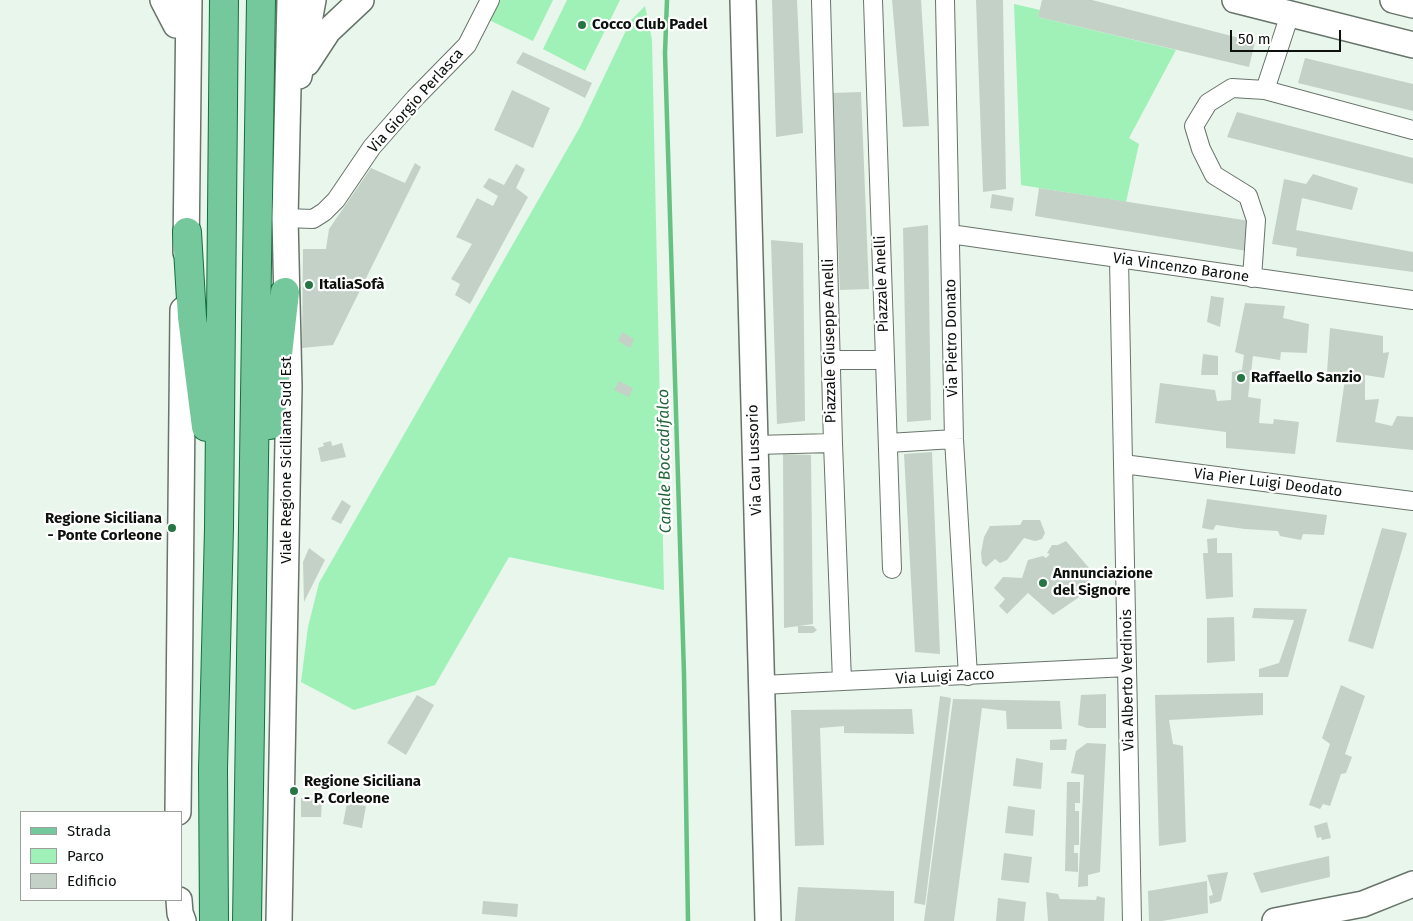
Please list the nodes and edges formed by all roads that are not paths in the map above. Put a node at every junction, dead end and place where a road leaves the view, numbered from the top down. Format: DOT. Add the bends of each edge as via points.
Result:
graph roads {
  1 [pos="163,0"];
  2 [pos="172,0"];
  3 [pos="189,0"];
  4 [pos="224,0"];
  5 [pos="261,0"];
  6 [pos="290,0"];
  7 [pos="313,0"];
  8 [pos="361,0"];
  9 [pos="490,0"];
  10 [pos="743,0"];
  11 [pos="821,0"];
  12 [pos="873,0"];
  13 [pos="945,0"];
  14 [pos="1235,0"];
  15 [pos="1393,0"];
  16 [pos="1413,5"];
  17 [pos="1290,14"];
  18 [pos="176,25"];
  19 [pos="1413,45"];
  20 [pos="298,81"];
  21 [pos="1265,90"];
  22 [pos="187,102"];
  23 [pos="1413,130"];
  24 [pos="287,134"];
  25 [pos="285,218"];
  26 [pos="187,232"];
  27 [pos="950,234"];
  28 [pos="1119,259"];
  29 [pos="1252,278"];
  30 [pos="285,292"];
  31 [pos="1413,300"];
  32 [pos="830,360"];
  33 [pos="884,360"];
  34 [pos="954,439"];
  35 [pos="832,443"];
  36 [pos="888,443"];
  37 [pos="755,445"];
  38 [pos="1123,464"];
  39 [pos="1413,501"];
  40 [pos="220,528"];
  41 [pos="892,569"];
  42 [pos="253,594"];
  43 [pos="1127,667"];
  44 [pos="968,676"];
  45 [pos="842,681"];
  46 [pos="762,685"];
  47 [pos="178,811"];
  48 [pos="1413,884"];
  49 [pos="179,901"];
  50 [pos="183,921"];
  51 [pos="214,921"];
  52 [pos="247,921"];
  53 [pos="279,921"];
  54 [pos="768,921"];
  55 [pos="1132,921"];
  56 [pos="1275,921"];
  1 -- 18 [label="street"];
  2 -- 18 [label="street"];
  3 -- 22 [label="street"];
  4 -- 40 [label="main road"];
  5 -- 42 [label="main road"];
  6 -- 24 [label="street, Viale Regione Siciliana Sud Est"];
  7 -- 20 [label="street"];
  8 -- 20 [label="street" via="328,31"];
  9 -- 25 [label="street, Via Giorgio Perlasca" via="467,45 414,98 372,147 336,200 313,218"];
  10 -- 37 [label="street, Via Cau Lussorio"];
  11 -- 32 [label="street, Piazzale Giuseppe Anelli"];
  12 -- 33 [label="street, Piazzale Anelli"];
  13 -- 27 [label="street, Via Pietro Donato"];
  14 -- 17 [label="street"];
  15 -- 16 [label="street"];
  17 -- 19 [label="street"];
  17 -- 21 [label="street"];
  18 -- 22 [label="street"];
  20 -- 24 [label="street"];
  21 -- 23 [label="street"];
  21 -- 29 [label="street" via="1232,88 1208,103 1194,126 1214,175 1248,196 1256,220"];
  22 -- 26 [label="street"];
  24 -- 25 [label="street, Viale Regione Siciliana Sud Est"];
  25 -- 30 [label="street, Viale Regione Siciliana Sud Est"];
  26 -- 40 [label="main road" via="192,317"];
  26 -- 47 [label="street" via="182,349"];
  27 -- 28 [label="street, Via Vincenzo Barone"];
  27 -- 34 [label="street, Via Pietro Donato"];
  28 -- 29 [label="street, Via Vincenzo Barone"];
  28 -- 38 [label="street, Via Alberto Verdinois"];
  29 -- 31 [label="street, Via Vincenzo Barone"];
  30 -- 42 [label="main road"];
  30 -- 53 [label="street, Viale Regione Siciliana Sud Est" via="289,387"];
  32 -- 33 [label="street"];
  32 -- 35 [label="street, Piazzale Giuseppe Anelli"];
  33 -- 36 [label="street, Piazzale Anelli"];
  34 -- 36 [label="street"];
  34 -- 44 [label="street, Via Pietro Donato"];
  35 -- 37 [label="street"];
  35 -- 45 [label="street, Piazzale Giuseppe Anelli"];
  36 -- 41 [label="street, Piazzale Anelli"];
  37 -- 46 [label="street, Via Cau Lussorio"];
  38 -- 39 [label="street, Via Pier Luigi Deodato"];
  38 -- 43 [label="street, Via Alberto Verdinois"];
  40 -- 51 [label="main road" via="213,770"];
  42 -- 52 [label="main road"];
  43 -- 44 [label="street, Via Luigi Zacco"];
  43 -- 55 [label="street, Via Alberto Verdinois"];
  44 -- 45 [label="street, Via Luigi Zacco"];
  45 -- 46 [label="street, Via Luigi Zacco"];
  46 -- 54 [label="street, Via Cau Lussorio"];
  48 -- 56 [label="street" via="1364,904"];
  49 -- 50 [label="street"];
}
